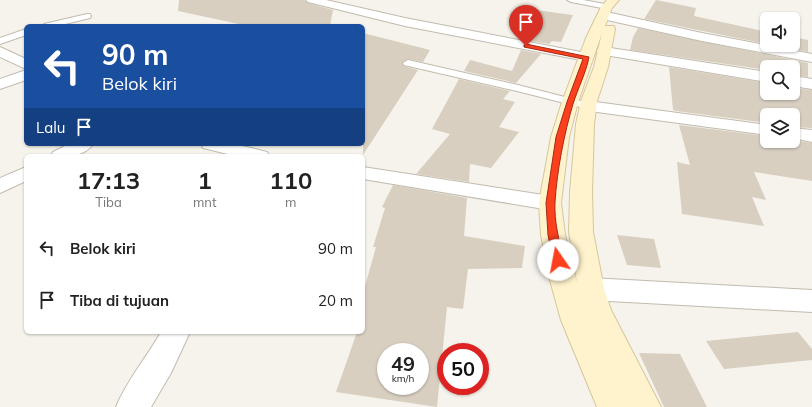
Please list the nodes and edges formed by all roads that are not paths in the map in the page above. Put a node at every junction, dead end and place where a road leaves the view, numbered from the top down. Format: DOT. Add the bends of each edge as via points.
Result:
graph roads {
  1 [pos="312,0"];
  2 [pos="571,0"];
  3 [pos="614,6"];
  4 [pos="88,16"];
  5 [pos="55,24"];
  6 [pos="24,33"];
  7 [pos="0,41"];
  8 [pos="0,51"];
  9 [pos="595,54"];
  10 [pos="812,58"];
  11 [pos="408,63"];
  12 [pos="24,64"];
  13 [pos="24,76"];
  14 [pos="760,76"];
  15 [pos="800,82"];
  16 [pos="0,84"];
  17 [pos="812,84"];
  18 [pos="579,104"];
  19 [pos="760,129"];
  20 [pos="800,134"];
  21 [pos="812,136"];
  22 [pos="80,146"];
  23 [pos="218,146"];
  24 [pos="64,154"];
  25 [pos="252,154"];
  26 [pos="365,173"];
  27 [pos="24,174"];
  28 [pos="0,186"];
  29 [pos="550,203"];
  30 [pos="591,289"];
  31 [pos="812,301"];
  32 [pos="175,334"];
  33 [pos="132,407"];
  34 [pos="613,407"];
  35 [pos="645,407"];
  1 -- 9 [label="street" via="405,22"];
  2 -- 3 [label="lane"];
  3 -- 9 [label="main road"];
  3 -- 10 [label="street" via="702,37"];
  4 -- 5 [label="lane"];
  6 -- 7 [label="lane"];
  8 -- 12 [label="street"];
  9 -- 14 [label="street"];
  9 -- 18 [label="main road" via="601,66"];
  11 -- 18 [label="lane"];
  13 -- 16 [label="street"];
  15 -- 17 [label="street"];
  18 -- 19 [label="street"];
  18 -- 29 [label="main road" via="560,137"];
  18 -- 30 [label="main road" via="584,132 581,232"];
  20 -- 21 [label="street"];
  22 -- 24 [label="street"];
  23 -- 25 [label="street"];
  26 -- 29 [label="street"];
  27 -- 28 [label="street"];
  29 -- 34 [label="main road" via="553,235 575,320"];
  30 -- 31 [label="street"];
  30 -- 35 [label="main road" via="614,347"];
  32 -- 33 [label="street"];
}
